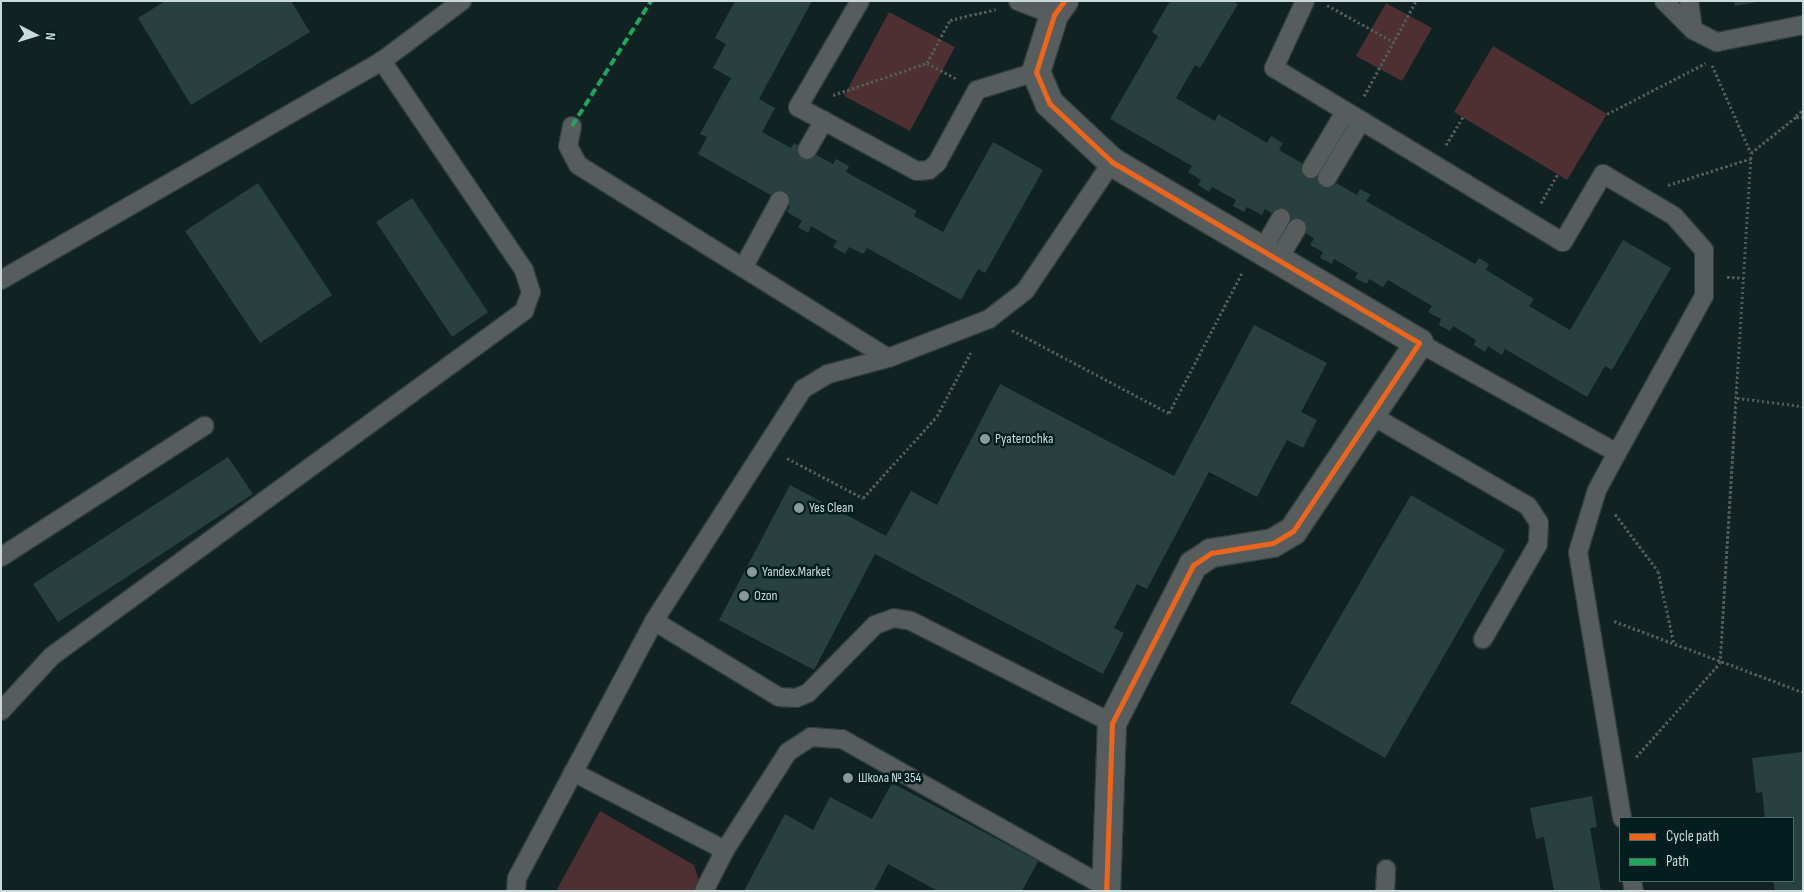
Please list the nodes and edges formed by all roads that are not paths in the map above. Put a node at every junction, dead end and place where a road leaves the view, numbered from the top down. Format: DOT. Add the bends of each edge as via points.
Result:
graph roads {
  1 [pos="462,1"];
  2 [pos="860,1"];
  3 [pos="1305,1"];
  4 [pos="1664,1"];
  5 [pos="1689,1"];
  6 [pos="1010,4"];
  7 [pos="1059,8"];
  8 [pos="1803,25"];
  9 [pos="1693,30"];
  10 [pos="382,61"];
  11 [pos="1036,72"];
  12 [pos="1353,116"];
  13 [pos="824,120"];
  14 [pos="572,126"];
  15 [pos="807,150"];
  16 [pos="1112,162"];
  17 [pos="1311,169"];
  18 [pos="1327,178"];
  19 [pos="780,200"];
  20 [pos="1281,218"];
  21 [pos="1298,228"];
  22 [pos="1266,251"];
  23 [pos="743,268"];
  24 [pos="1,280"];
  25 [pos="1419,343"];
  26 [pos="888,358"];
  27 [pos="1371,415"];
  28 [pos="204,426"];
  29 [pos="1617,452"];
  30 [pos="1,557"];
  31 [pos="654,621"];
  32 [pos="1483,639"];
  33 [pos="1,711"];
  34 [pos="1112,723"];
  35 [pos="573,772"];
  36 [pos="1622,817"];
  37 [pos="725,850"];
  38 [pos="1386,869"];
  39 [pos="1106,889"];
  40 [pos="516,891"];
  41 [pos="704,891"];
  42 [pos="1385,891"];
  1 -- 10 [label="lane"];
  2 -- 13 [label="lane" via="798,107"];
  3 -- 12 [label="lane" via="1274,68"];
  4 -- 9 [label="lane"];
  5 -- 9 [label="lane"];
  6 -- 7 [label="lane"];
  7 -- 11 [label="street"];
  8 -- 9 [label="lane" via="1717,42"];
  10 -- 24 [label="lane"];
  10 -- 33 [label="lane" via="524,270 531,292 524,311 52,656"];
  11 -- 13 [label="lane" via="978,90 937,163 929,170 917,171"];
  11 -- 16 [label="street" via="1049,103"];
  12 -- 17 [label="lane"];
  12 -- 18 [label="lane"];
  12 -- 29 [label="lane" via="1563,242 1603,174 1674,216 1704,250 1704,296"];
  13 -- 15 [label="lane"];
  14 -- 23 [label="lane" via="568,146 578,165"];
  16 -- 22 [label="street"];
  16 -- 26 [label="lane" via="1025,291 989,318"];
  19 -- 23 [label="lane"];
  20 -- 22 [label="lane"];
  21 -- 22 [label="lane"];
  22 -- 25 [label="street"];
  23 -- 26 [label="lane"];
  25 -- 27 [label="street"];
  25 -- 29 [label="lane"];
  26 -- 31 [label="lane" via="828,374 803,389"];
  27 -- 32 [label="lane" via="1528,506 1539,524 1538,544"];
  27 -- 34 [label="street" via="1293,531 1273,543 1211,553 1193,565"];
  28 -- 30 [label="lane"];
  29 -- 36 [label="lane" via="1597,490 1578,552"];
  31 -- 34 [label="lane" via="779,697 796,698 808,693 875,625 894,618 911,621"];
  31 -- 35 [label="lane"];
  34 -- 39 [label="street"];
  35 -- 37 [label="lane"];
  35 -- 40 [label="lane" via="517,878"];
  37 -- 39 [label="lane" via="788,752 812,737 842,740"];
  37 -- 41 [label="lane"];
  38 -- 42 [label="lane"];
}
